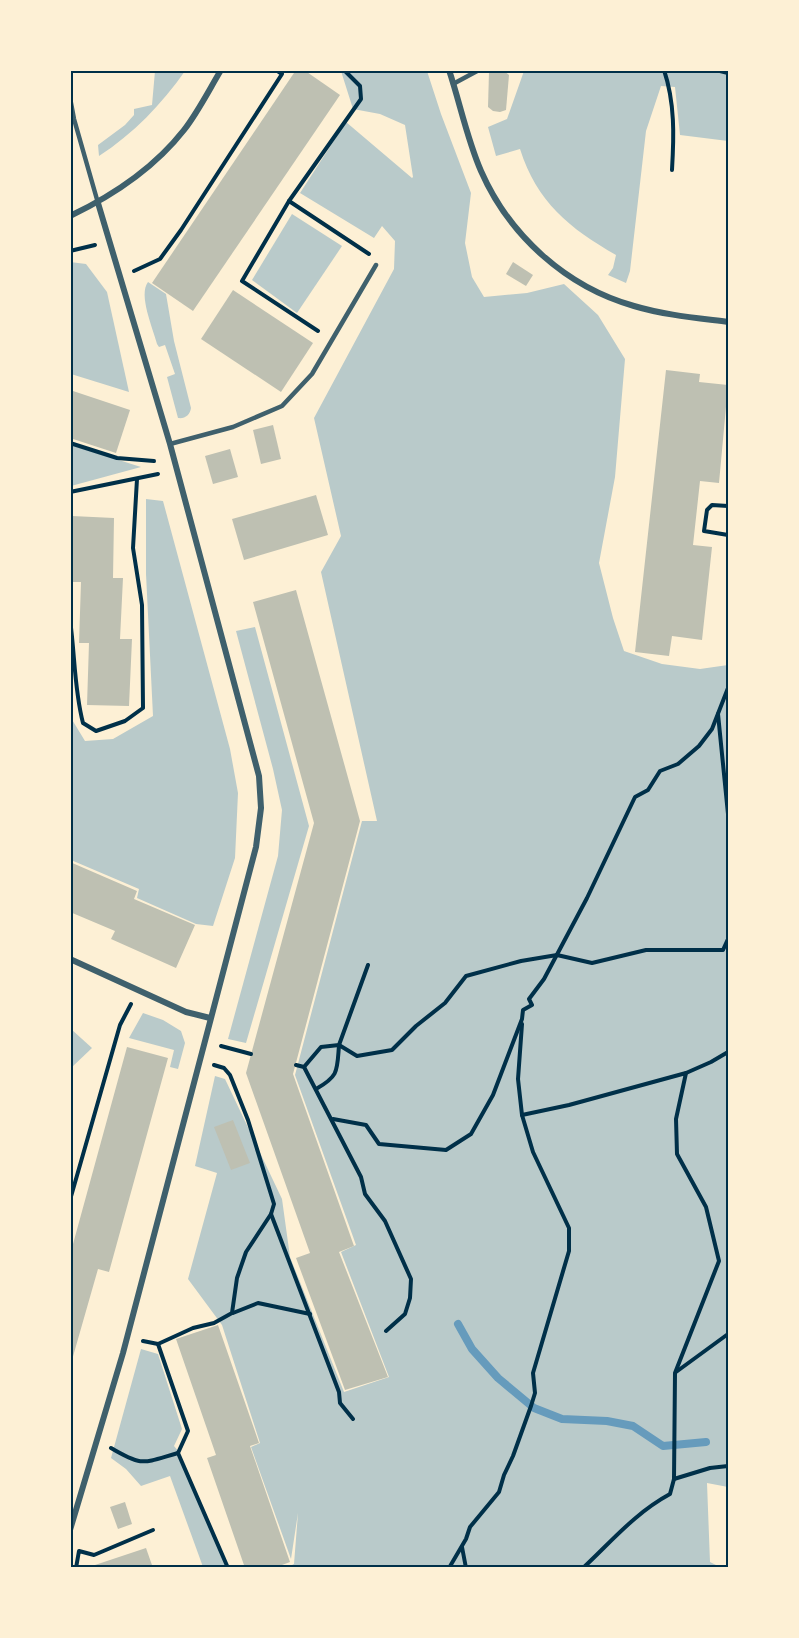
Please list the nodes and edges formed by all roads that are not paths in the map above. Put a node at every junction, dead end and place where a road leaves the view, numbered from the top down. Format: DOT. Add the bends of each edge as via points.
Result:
graph roads {
  1 [pos="220,70"];
  2 [pos="449,70"];
  3 [pos="479,70"];
  4 [pos="453,84"];
  5 [pos="70,98"];
  6 [pos="98,203"];
  7 [pos="70,216"];
  8 [pos="376,265"];
  9 [pos="729,322"];
  10 [pos="170,444"];
  11 [pos="70,959"];
  12 [pos="210,1018"];
  13 [pos="70,1530"];
  1 -- 6 [label="street" via="184,130 158,159"];
  2 -- 4 [label="street"];
  3 -- 4 [label="lane"];
  4 -- 9 [label="street" via="480,169 493,195 506,217 554,266 583,285 633,306"];
  5 -- 6 [label="lane"];
  6 -- 7 [label="street"];
  6 -- 10 [label="street"];
  8 -- 10 [label="lane" via="312,374 282,406 233,427"];
  10 -- 12 [label="street" via="259,776 261,808 256,847"];
  11 -- 12 [label="street" via="186,1012"];
  12 -- 13 [label="street" via="126,1342"];
}
